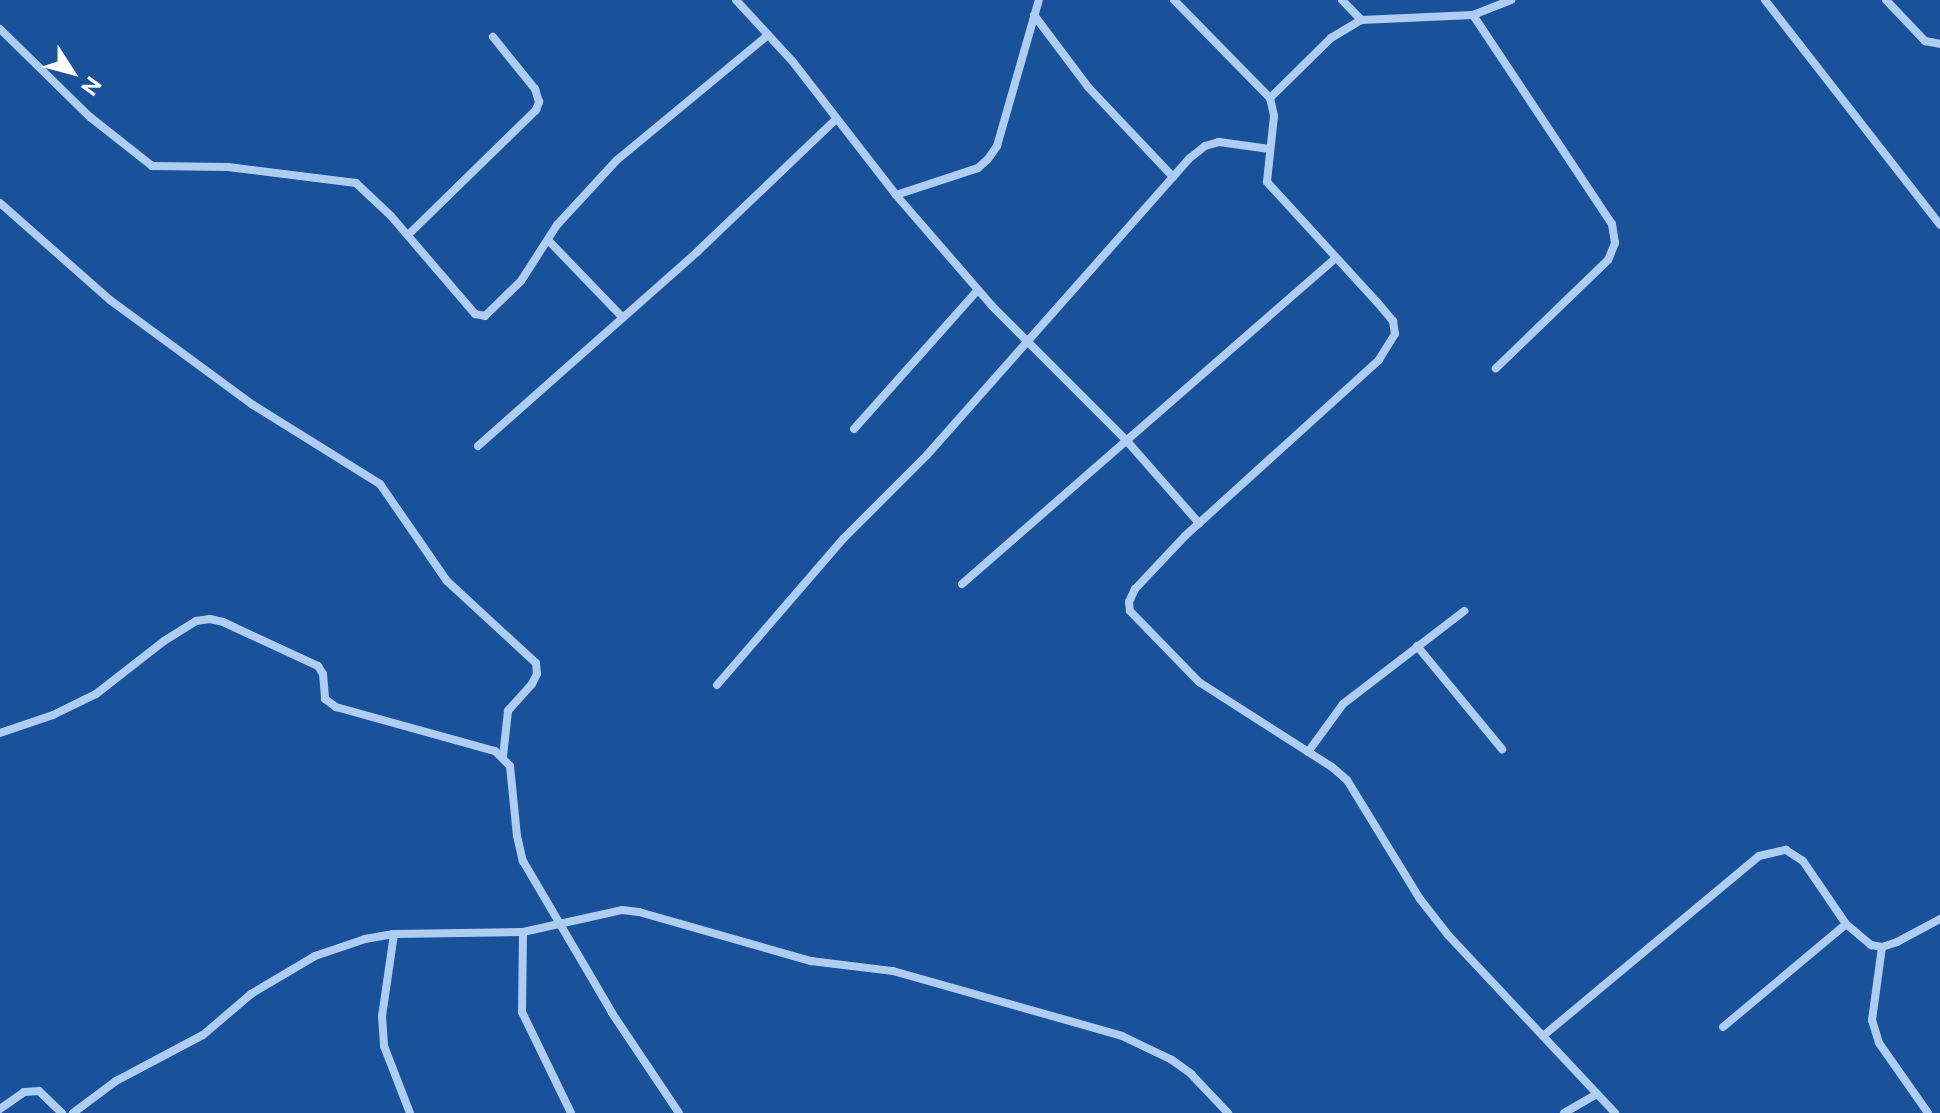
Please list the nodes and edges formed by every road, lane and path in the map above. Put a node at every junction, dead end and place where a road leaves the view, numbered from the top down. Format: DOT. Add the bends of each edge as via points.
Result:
graph roads {
  1 [pos="736,0"];
  2 [pos="1039,0"];
  3 [pos="1174,0"];
  4 [pos="1342,0"];
  5 [pos="1511,0"];
  6 [pos="1765,0"];
  7 [pos="1886,0"];
  8 [pos="1499,3"];
  9 [pos="1034,15"];
  10 [pos="1473,15"];
  11 [pos="1361,20"];
  12 [pos="0,29"];
  13 [pos="768,35"];
  14 [pos="493,37"];
  15 [pos="1940,44"];
  16 [pos="1270,98"];
  17 [pos="836,119"];
  18 [pos="1270,149"];
  19 [pos="1173,177"];
  20 [pos="896,195"];
  21 [pos="0,203"];
  22 [pos="1940,225"];
  23 [pos="408,235"];
  24 [pos="548,240"];
  25 [pos="1336,258"];
  26 [pos="978,290"];
  27 [pos="623,318"];
  28 [pos="1029,342"];
  29 [pos="1496,368"];
  30 [pos="854,429"];
  31 [pos="1126,440"];
  32 [pos="478,446"];
  33 [pos="1199,523"];
  34 [pos="962,584"];
  35 [pos="1464,611"];
  36 [pos="1417,646"];
  37 [pos="717,685"];
  38 [pos="0,733"];
  39 [pos="1502,749"];
  40 [pos="1308,752"];
  41 [pos="503,756"];
  42 [pos="1940,919"];
  43 [pos="562,923"];
  44 [pos="1846,924"];
  45 [pos="523,932"];
  46 [pos="394,934"];
  47 [pos="1882,947"];
  48 [pos="1723,1027"];
  49 [pos="1543,1036"];
  50 [pos="1597,1094"];
  51 [pos="0,1109"];
  52 [pos="62,1113"];
  53 [pos="73,1113"];
  54 [pos="410,1113"];
  55 [pos="571,1113"];
  56 [pos="679,1113"];
  57 [pos="1228,1113"];
  58 [pos="1564,1113"];
  59 [pos="1615,1113"];
  60 [pos="1928,1113"];
  1 -- 13 [label="street"];
  2 -- 9 [label="street"];
  3 -- 16 [label="street"];
  4 -- 11 [label="street"];
  5 -- 8 [label="street"];
  6 -- 22 [label="street"];
  7 -- 15 [label="street" via="1915,34"];
  8 -- 10 [label="street"];
  9 -- 19 [label="street" via="1104,106"];
  9 -- 20 [label="street" via="997,146 988,159 978,168"];
  10 -- 11 [label="street"];
  10 -- 29 [label="street" via="1612,224 1615,243 1608,260"];
  11 -- 16 [label="street" via="1331,38"];
  12 -- 23 [label="street" via="90,117 152,166 228,167 356,183"];
  13 -- 17 [label="street"];
  13 -- 24 [label="street" via="617,160"];
  14 -- 23 [label="street" via="535,89 536,110"];
  16 -- 18 [label="street"];
  17 -- 20 [label="street"];
  17 -- 27 [label="street"];
  18 -- 19 [label="street" via="1219,142 1205,146"];
  18 -- 25 [label="street" via="1267,182"];
  19 -- 28 [label="street"];
  20 -- 26 [label="street"];
  21 -- 41 [label="street" via="110,300 253,405 380,484 447,581 536,663 532,684 508,711"];
  23 -- 24 [label="street" via="475,314 485,316 521,281"];
  24 -- 27 [label="street"];
  25 -- 31 [label="street"];
  25 -- 33 [label="street" via="1393,321 1390,345"];
  26 -- 28 [label="street"];
  26 -- 30 [label="street"];
  27 -- 32 [label="street"];
  28 -- 31 [label="street"];
  28 -- 37 [label="street" via="844,538"];
  31 -- 33 [label="street"];
  31 -- 34 [label="street"];
  33 -- 40 [label="street" via="1135,589 1130,611 1199,682"];
  35 -- 36 [label="street"];
  36 -- 39 [label="street"];
  36 -- 40 [label="street" via="1343,704"];
  38 -- 41 [label="street" via="96,694 164,641 196,621 210,619 318,666 325,699 336,707"];
  40 -- 49 [label="street" via="1347,780 1420,899"];
  41 -- 43 [label="street" via="510,766 523,861"];
  42 -- 47 [label="street"];
  43 -- 45 [label="street"];
  43 -- 56 [label="street" via="612,1013"];
  43 -- 57 [label="street" via="622,910 639,912 811,961 937,982 1122,1036 1172,1060"];
  44 -- 47 [label="street" via="1862,939"];
  44 -- 48 [label="street"];
  44 -- 49 [label="street" via="1803,861 1786,850 1759,856"];
  45 -- 46 [label="street"];
  45 -- 55 [label="street" via="522,1012"];
  46 -- 53 [label="street" via="315,956 274,978 203,1035 116,1081"];
  46 -- 54 [label="street" via="382,1016 384,1046"];
  47 -- 60 [label="street" via="1872,1020 1885,1052"];
  49 -- 50 [label="street"];
  50 -- 58 [label="street"];
  50 -- 59 [label="street"];
  51 -- 52 [label="street" via="24,1092 39,1091"];
}
